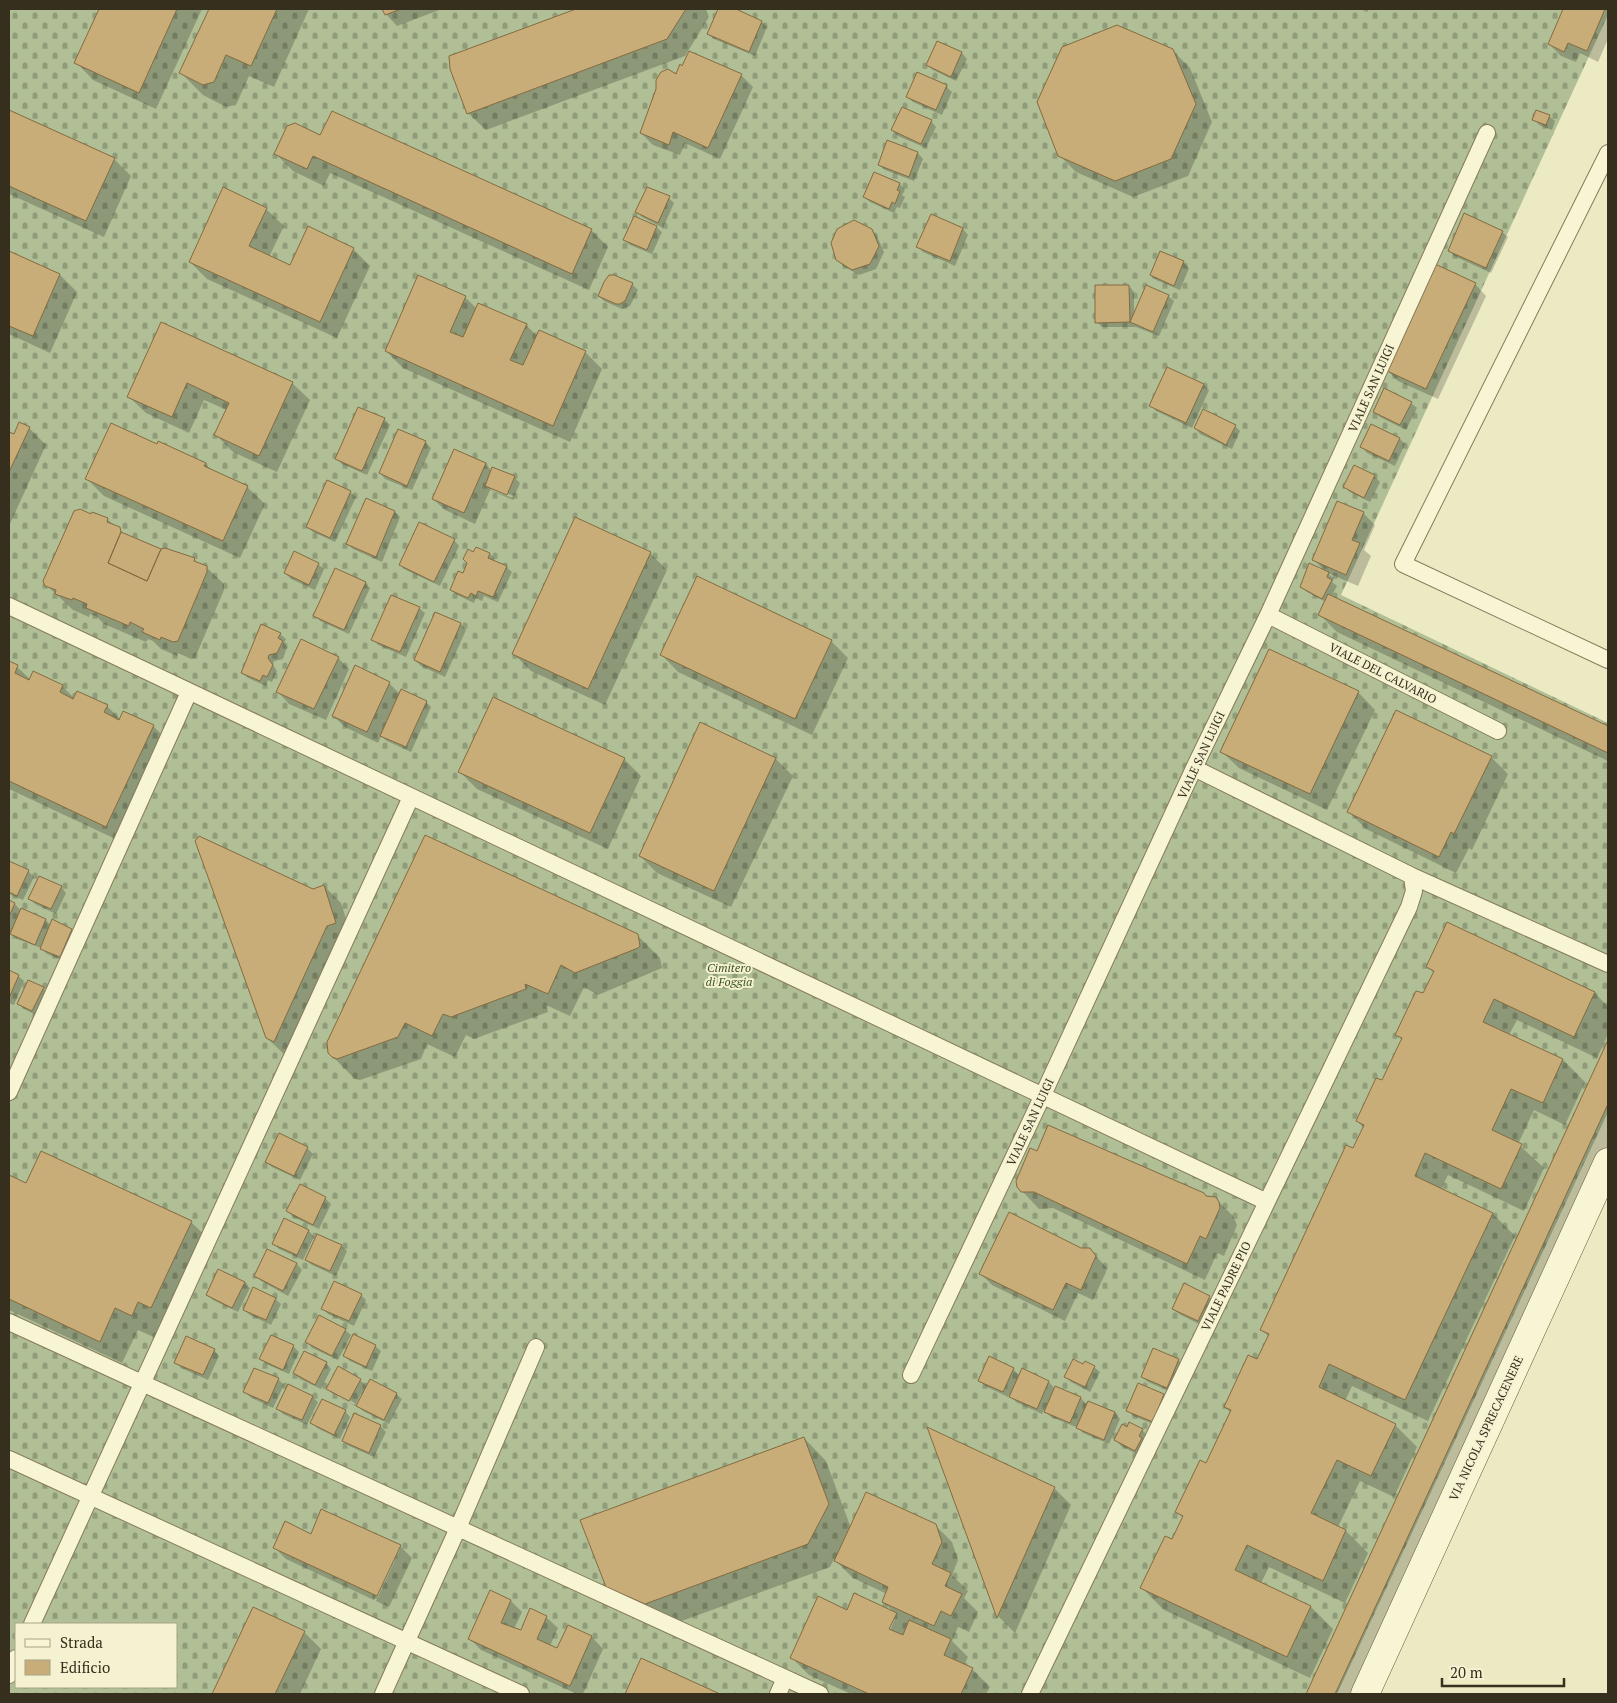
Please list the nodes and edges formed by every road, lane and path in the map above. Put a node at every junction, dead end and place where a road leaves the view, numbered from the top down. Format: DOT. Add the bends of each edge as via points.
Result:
graph roads {
  1 [pos="1487,133"];
  2 [pos="1608,153"];
  3 [pos="9,606"];
  4 [pos="1268,615"];
  5 [pos="1608,660"];
  6 [pos="190,692"];
  7 [pos="1498,731"];
  8 [pos="1194,768"];
  9 [pos="411,797"];
  10 [pos="1412,876"];
  11 [pos="1608,964"];
  12 [pos="9,1092"];
  13 [pos="1042,1097"];
  14 [pos="1608,1162"];
  15 [pos="1267,1202"];
  16 [pos="9,1322"];
  17 [pos="536,1347"];
  18 [pos="910,1375"];
  19 [pos="142,1383"];
  20 [pos="9,1459"];
  21 [pos="90,1496"];
  22 [pos="458,1528"];
  23 [pos="32,1623"];
  24 [pos="406,1642"];
  25 [pos="15,1660"];
  26 [pos="9,1675"];
  27 [pos="785,1678"];
  28 [pos="383,1694"];
  29 [pos="521,1694"];
  30 [pos="778,1694"];
  31 [pos="820,1694"];
  32 [pos="1030,1694"];
  33 [pos="1364,1694"];
  1 -- 4 [label="lane, VIALE SAN LUIGI"];
  2 -- 5 [label="lane" via="1403,564"];
  3 -- 6 [label="lane"];
  4 -- 7 [label="lane, VIALE DEL CALVARIO"];
  4 -- 8 [label="lane, VIALE SAN LUIGI"];
  6 -- 9 [label="lane"];
  6 -- 12 [label="lane"];
  8 -- 10 [label="lane"];
  8 -- 13 [label="lane, VIALE SAN LUIGI"];
  9 -- 13 [label="lane"];
  9 -- 19 [label="lane"];
  10 -- 11 [label="lane"];
  10 -- 15 [label="lane, VIALE PADRE PIO" via="1414,891 1409,907"];
  13 -- 15 [label="lane"];
  13 -- 18 [label="lane, VIALE SAN LUIGI"];
  14 -- 33 [label="street, VIA NICOLA SPRECACENERE"];
  15 -- 32 [label="lane, VIALE PADRE PIO"];
  16 -- 19 [label="lane"];
  17 -- 22 [label="lane"];
  19 -- 21 [label="lane"];
  19 -- 22 [label="lane"];
  20 -- 21 [label="lane"];
  21 -- 23 [label="lane"];
  21 -- 24 [label="lane"];
  22 -- 24 [label="lane"];
  22 -- 27 [label="lane"];
  24 -- 28 [label="lane"];
  24 -- 29 [label="lane"];
  25 -- 26 [label="lane"];
  27 -- 30 [label="lane"];
  27 -- 31 [label="lane"];
}
